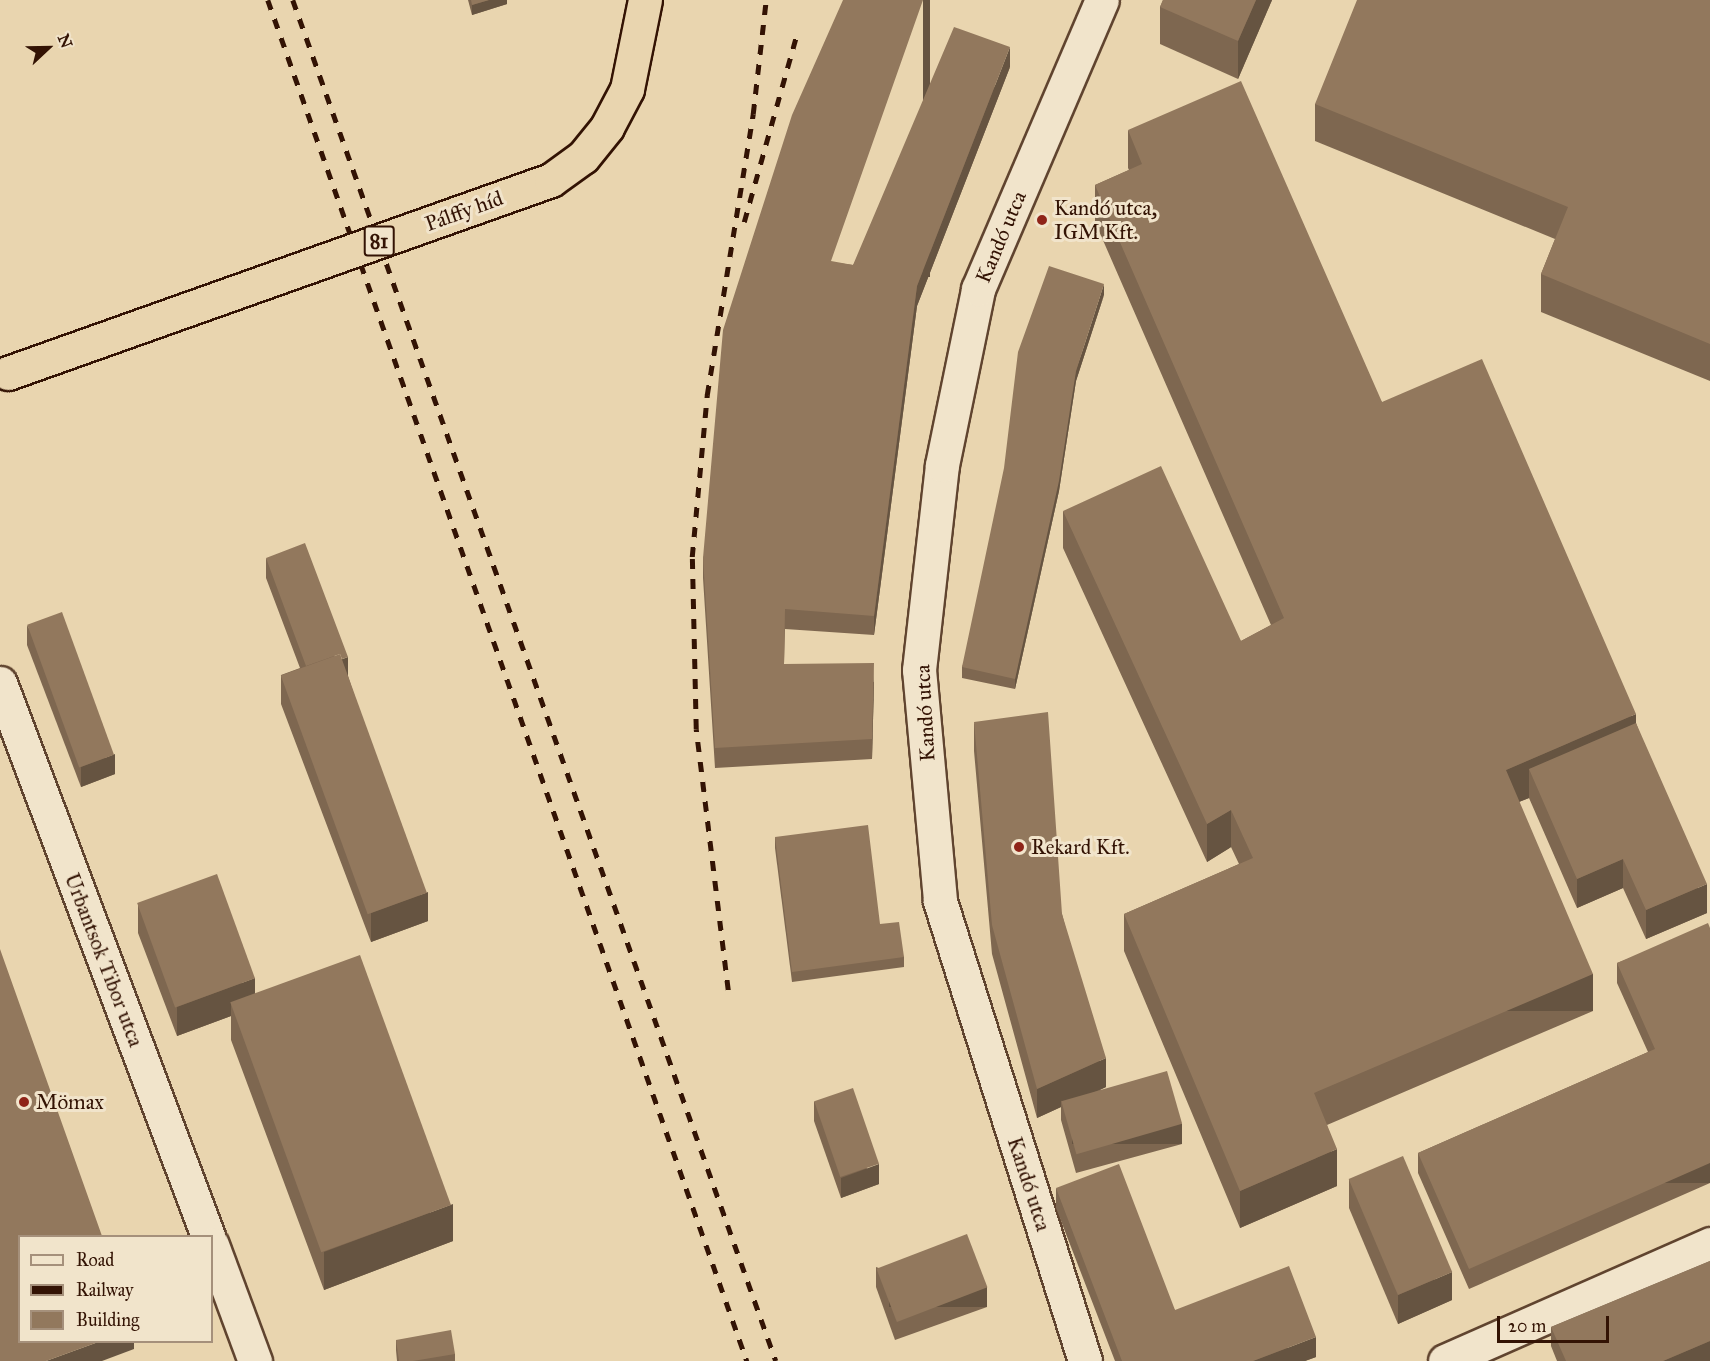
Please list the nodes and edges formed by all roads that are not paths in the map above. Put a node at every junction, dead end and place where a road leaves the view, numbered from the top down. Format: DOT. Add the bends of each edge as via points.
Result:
graph roads {
  1 [pos="645,0"];
  2 [pos="1102,0"];
  3 [pos="8,373"];
  4 [pos="0,683"];
  5 [pos="208,1235"];
  6 [pos="1710,1244"];
  7 [pos="213,1248"];
  8 [pos="255,1361"];
  9 [pos="1085,1361"];
  10 [pos="1445,1361"];
  1 -- 3 [label="main road, Pálffy híd / 81, bridge" via="640,42 617,108 583,157 551,180"];
  2 -- 9 [label="street, Kandó utca" via="978,289 942,465 919,670 940,900"];
  4 -- 5 [label="street, Urbantsok Tibor utca"];
  6 -- 10 [label="street"];
  7 -- 8 [label="street"];
}
